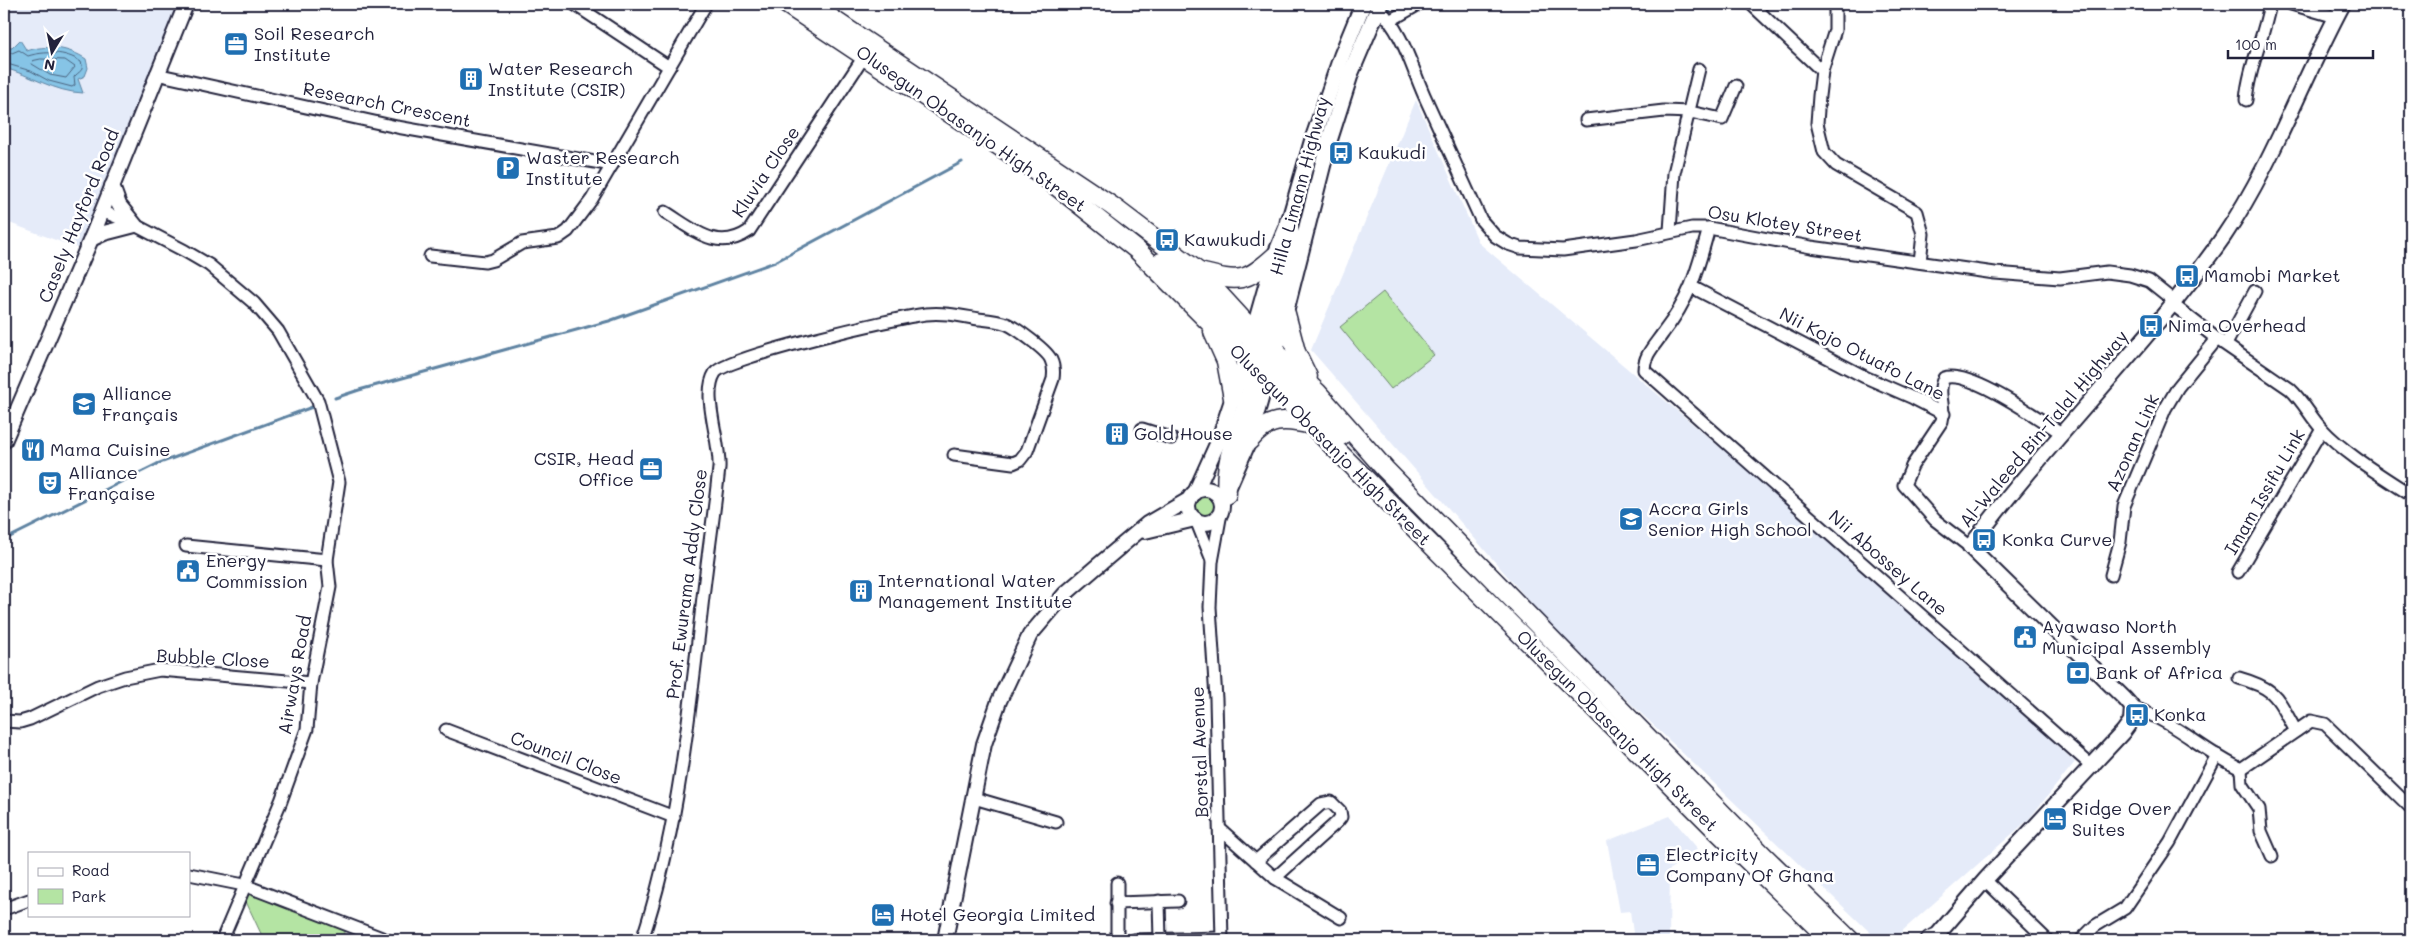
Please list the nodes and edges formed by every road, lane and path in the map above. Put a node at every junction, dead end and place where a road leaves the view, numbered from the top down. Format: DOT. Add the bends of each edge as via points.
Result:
graph roads {
  1 [pos="186,4"];
  2 [pos="574,4"];
  3 [pos="706,4"];
  4 [pos="786,4"];
  5 [pos="810,4"];
  6 [pos="1419,4"];
  7 [pos="1751,4"];
  8 [pos="1835,4"];
  9 [pos="2270,4"];
  10 [pos="2291,4"];
  11 [pos="2343,4"];
  12 [pos="1374,5"];
  13 [pos="2336,17"];
  14 [pos="1391,20"];
  15 [pos="865,55"];
  16 [pos="669,67"];
  17 [pos="1700,69"];
  18 [pos="1822,71"];
  19 [pos="156,74"];
  20 [pos="1736,86"];
  21 [pos="2246,100"];
  22 [pos="1690,112"];
  23 [pos="1586,120"];
  24 [pos="612,165"];
  25 [pos="112,186"];
  26 [pos="102,211"];
  27 [pos="665,212"];
  28 [pos="1289,222"];
  29 [pos="135,225"];
  30 [pos="1709,228"];
  31 [pos="1670,231"];
  32 [pos="91,239"];
  33 [pos="1137,250"];
  34 [pos="430,256"];
  35 [pos="1275,256"];
  36 [pos="1920,262"];
  37 [pos="1199,272"];
  38 [pos="1692,287"];
  39 [pos="2255,291"];
  40 [pos="2173,302"];
  41 [pos="1286,314"];
  42 [pos="1209,325"];
  43 [pos="2221,341"];
  44 [pos="1260,355"];
  45 [pos="1317,392"];
  46 [pos="1233,398"];
  47 [pos="1944,414"];
  48 [pos="1311,425"];
  49 [pos="1142,429"];
  50 [pos="2322,429"];
  51 [pos="2063,434"];
  52 [pos="1171,438"];
  53 [pos="4,441"];
  54 [pos="1249,441"];
  55 [pos="954,455"];
  56 [pos="1385,468"];
  57 [pos="2411,495"];
  58 [pos="1192,496"];
  59 [pos="1223,503"];
  60 [pos="1195,520"];
  61 [pos="1137,533"];
  62 [pos="186,546"];
  63 [pos="1970,547"];
  64 [pos="327,560"];
  65 [pos="1212,562"];
  66 [pos="2238,572"];
  67 [pos="2111,574"];
  68 [pos="2239,678"];
  69 [pos="311,683"];
  70 [pos="2132,707"];
  71 [pos="4,722"];
  72 [pos="446,730"];
  73 [pos="2296,731"];
  74 [pos="2217,755"];
  75 [pos="2093,767"];
  76 [pos="2241,769"];
  77 [pos="974,798"];
  78 [pos="2411,808"];
  79 [pos="674,818"];
  80 [pos="1056,822"];
  81 [pos="1220,829"];
  82 [pos="2272,856"];
  83 [pos="1256,861"];
  84 [pos="190,874"];
  85 [pos="1275,878"];
  86 [pos="1985,880"];
  87 [pos="1117,883"];
  88 [pos="244,885"];
  89 [pos="28,900"];
  90 [pos="1178,900"];
  91 [pos="1159,901"];
  92 [pos="1116,903"];
  93 [pos="4,910"];
  94 [pos="1341,918"];
  95 [pos="1222,939"];
  96 [pos="222,940"];
  97 [pos="387,940"];
  98 [pos="642,940"];
  99 [pos="945,940"];
  100 [pos="1117,940"];
  101 [pos="1134,940"];
  102 [pos="1160,940"];
  103 [pos="1830,940"];
  104 [pos="1850,940"];
  105 [pos="1933,940"];
  106 [pos="2047,940"];
  107 [pos="2081,940"];
  1 -- 19 [label="street, Casely Hayford Road"];
  2 -- 16 [label="street"];
  3 -- 16 [label="street"];
  4 -- 15 [label="main road, Olusegun Obasanjo High Street"];
  5 -- 37 [label="main road, Olusegun Obasanjo High Street" via="1112,206"];
  6 -- 14 [label="street"];
  7 -- 18 [label="street"];
  8 -- 18 [label="street" via="1835,30"];
  9 -- 21 [label="street" via="2265,31 2248,77"];
  10 -- 13 [label="street"];
  11 -- 13 [label="street, Al-Waleed Bin-Talal Highway"];
  12 -- 14 [label="street, Osu Klotey Street"];
  12 -- 28 [label="main road, Hilla Limann Highway" via="1339,64"];
  12 -- 41 [label="main road, Hilla Limann Highway" via="1328,144"];
  13 -- 40 [label="street, Al-Waleed Bin-Talal Highway" via="2250,195"];
  14 -- 31 [label="street, Osu Klotey Street" via="1481,220 1495,236 1520,248 1563,250 1636,240"];
  15 -- 27 [label="street, Kluvia Close" via="749,231 738,239 709,238"];
  15 -- 33 [label="main road, Olusegun Obasanjo High Street" via="1041,174"];
  16 -- 24 [label="street"];
  17 -- 22 [label="street"];
  18 -- 36 [label="street" via="1817,123 1824,152 1836,165 1917,212 1923,234"];
  19 -- 24 [label="street, Research Crescent" via="379,123"];
  19 -- 25 [label="street, Casely Hayford Road"];
  20 -- 22 [label="street" via="1722,119"];
  22 -- 23 [label="street" via="1664,111"];
  22 -- 31 [label="street" via="1674,173"];
  24 -- 34 [label="street" via="568,232 558,238 522,243 485,262"];
  25 -- 26 [label="street, Casely Hayford Road"];
  25 -- 29 [label="street" via="118,205"];
  26 -- 29 [label="street, Airways Road"];
  26 -- 32 [label="street, Casely Hayford Road"];
  28 -- 35 [label="main road, Hilla Limann Highway"];
  28 -- 44 [label="main road" via="1289,248"];
  29 -- 32 [label="street"];
  29 -- 64 [label="street, Airways Road" via="185,251 232,282 278,331 301,369 318,401 339,482"];
  30 -- 31 [label="street, Osu Klotey Street"];
  30 -- 36 [label="street, Osu Klotey Street" via="1811,247"];
  30 -- 38 [label="street, Nii Abossey Lane"];
  32 -- 53 [label="street, Casely Hayford Road"];
  33 -- 42 [label="main road, Olusegun Obasanjo High Street"];
  33 -- 44 [label="main road" via="1160,260 1193,288"];
  35 -- 37 [label="main road" via="1245,278 1226,279"];
  35 -- 44 [label="main road, Hilla Limann Highway"];
  36 -- 40 [label="street, Osu Klotey Street" via="2060,278 2107,272 2130,275 2149,281"];
  37 -- 44 [label="main road, Olusegun Obasanjo High Street"];
  38 -- 47 [label="street, Nii Kojo Otuafo Lane" via="1865,378"];
  38 -- 75 [label="street, Nii Abossey Lane" via="1677,316 1647,355 1644,370"];
  39 -- 43 [label="street"];
  40 -- 43 [label="street, Osu Klotey Street"];
  40 -- 51 [label="street, Al-Waleed Bin-Talal Highway"];
  41 -- 44 [label="main road, Hilla Limann Highway"];
  41 -- 45 [label="main road" via="1296,352"];
  42 -- 44 [label="main road, Olusegun Obasanjo High Street"];
  42 -- 46 [label="main road" via="1226,362"];
  43 -- 50 [label="street, Osu Klotey Street" via="2290,389"];
  43 -- 67 [label="street, Azonan Link" via="2178,387 2165,409 2124,506 2120,542"];
  44 -- 45 [label="main road, Olusegun Obasanjo High Street"];
  44 -- 46 [label="street"];
  44 -- 48 [label="main road, Olusegun Obasanjo High Street"];
  44 -- 54 [label="street"];
  44 -- 56 [label="main road" via="1356,451"];
  44 -- 59 [label="main road" via="1228,462"];
  45 -- 56 [label="main road, Olusegun Obasanjo High Street"];
  46 -- 58 [label="street" via="1218,442"];
  47 -- 51 [label="street" via="1941,384 1944,378 1954,376 2000,395"];
  47 -- 63 [label="street, Nii Kojo Otuafo Lane" via="1904,485 1936,520"];
  48 -- 54 [label="main road" via="1280,421 1267,424"];
  48 -- 103 [label="main road, Olusegun Obasanjo High Street"];
  49 -- 52 [label="street"];
  50 -- 57 [label="street, Osu Klotey Street"];
  50 -- 66 [label="street, Imam Issifu Link"];
  51 -- 63 [label="street, Al-Waleed Bin-Talal Highway" via="1996,511"];
  54 -- 59 [label="street"];
  55 -- 79 [label="street, Prof. Ewurama Addy Close" via="1012,463 1020,460 1027,451 1054,368 1049,356 1006,324 950,314 924,314 725,365 715,373 710,394 720,460"];
  56 -- 104 [label="main road, Olusegun Obasanjo High Street"];
  58 -- 59 [label="street" via="1203,489 1211,490"];
  58 -- 60 [label="street" via="1189,510"];
  58 -- 61 [label="street"];
  59 -- 60 [label="street" via="1210,522"];
  59 -- 65 [label="street, Borstal Avenue"];
  60 -- 61 [label="street"];
  60 -- 65 [label="street, Borstal Avenue"];
  61 -- 77 [label="street" via="1065,594 1030,636 999,701 984,744"];
  62 -- 64 [label="street"];
  63 -- 70 [label="street, Al-Waleed Bin-Talal Highway"];
  64 -- 69 [label="street, Airways Road" via="330,587"];
  65 -- 81 [label="street, Borstal Avenue" via="1210,607"];
  68 -- 73 [label="street" via="2270,691"];
  69 -- 71 [label="street, Bubble Close" via="160,670 98,686 30,719"];
  69 -- 88 [label="street, Airways Road" via="307,729 281,802"];
  70 -- 74 [label="street" via="2154,714"];
  70 -- 75 [label="street" via="2131,721"];
  72 -- 79 [label="street, Council Close"];
  73 -- 76 [label="street"];
  73 -- 78 [label="street" via="2311,721 2325,724"];
  74 -- 76 [label="street"];
  74 -- 107 [label="street" via="2170,842 2125,908 2094,926"];
  75 -- 86 [label="street"];
  76 -- 82 [label="street" via="2242,784 2259,809 2262,831"];
  77 -- 80 [label="street"];
  77 -- 99 [label="street"];
  79 -- 98 [label="street, Prof. Ewurama Addy Close"];
  81 -- 83 [label="street"];
  81 -- 95 [label="street, Borstal Avenue"];
  83 -- 85 [label="street"];
  83 -- 85 [label="street" via="1321,804 1330,802 1340,811 1341,817 1337,822"];
  84 -- 88 [label="street"];
  85 -- 94 [label="street"];
  86 -- 105 [label="street"];
  86 -- 106 [label="street"];
  87 -- 92 [label="street"];
  88 -- 96 [label="street, Airways Road"];
  88 -- 97 [label="street"];
  89 -- 93 [label="street"];
  90 -- 91 [label="street"];
  91 -- 92 [label="street"];
  91 -- 102 [label="street"];
  92 -- 100 [label="street"];
  95 -- 102 [label="street"];
  101 -- 102 [label="street"];
}
